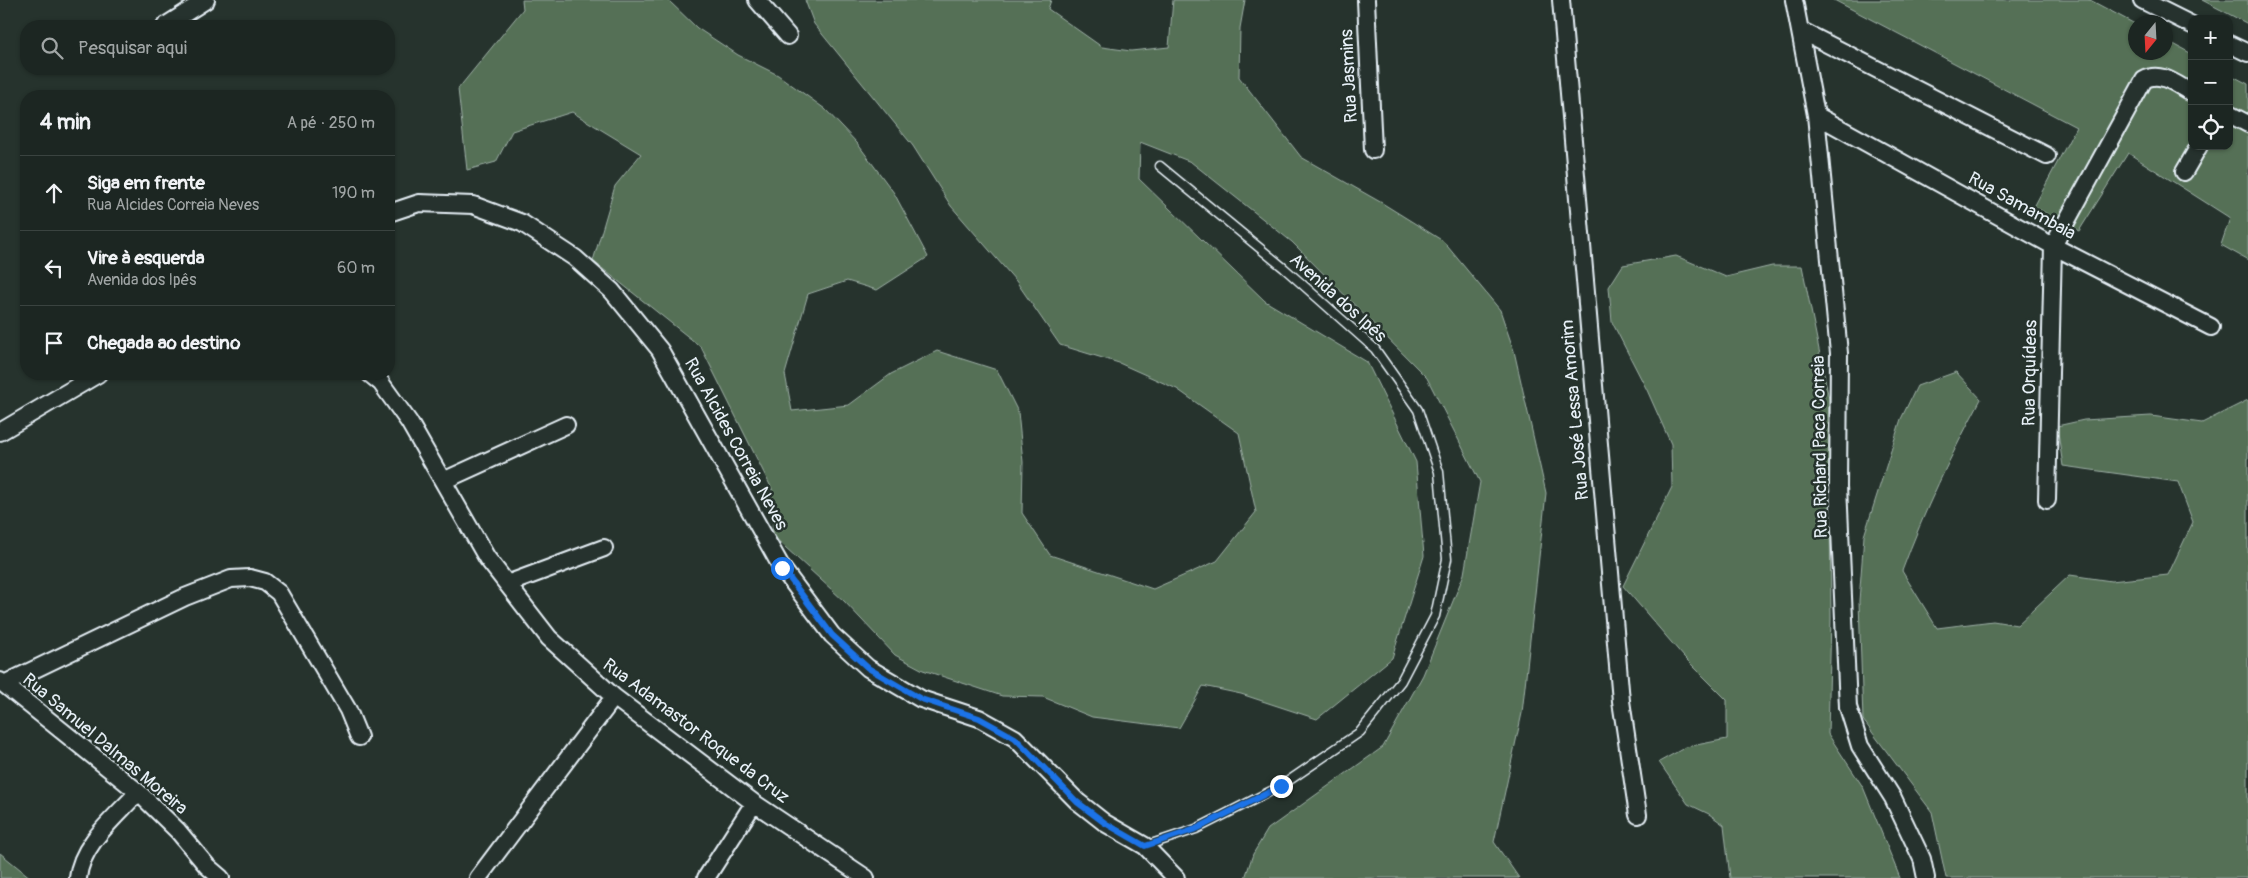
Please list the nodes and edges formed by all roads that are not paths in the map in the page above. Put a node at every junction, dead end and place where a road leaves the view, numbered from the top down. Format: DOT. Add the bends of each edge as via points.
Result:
graph roads {
  1 [pos="206,0"];
  2 [pos="757,0"];
  3 [pos="1366,0"];
  4 [pos="1561,0"];
  5 [pos="1794,0"];
  6 [pos="2142,0"];
  7 [pos="174,20"];
  8 [pos="2188,23"];
  9 [pos="1800,30"];
  10 [pos="788,36"];
  11 [pos="2233,46"];
  12 [pos="2248,53"];
  13 [pos="2188,91"];
  14 [pos="1816,115"];
  15 [pos="2233,116"];
  16 [pos="2248,124"];
  17 [pos="1373,150"];
  18 [pos="2196,150"];
  19 [pos="2047,156"];
  20 [pos="1160,166"];
  21 [pos="2184,172"];
  22 [pos="395,211"];
  23 [pos="2053,246"];
  24 [pos="2211,327"];
  25 [pos="88,380"];
  26 [pos="377,380"];
  27 [pos="566,425"];
  28 [pos="0,432"];
  29 [pos="442,481"];
  30 [pos="2047,500"];
  31 [pos="604,548"];
  32 [pos="507,584"];
  33 [pos="2,682"];
  34 [pos="614,697"];
  35 [pos="359,737"];
  36 [pos="138,792"];
  37 [pos="754,803"];
  38 [pos="1638,816"];
  39 [pos="1145,846"];
  40 [pos="78,878"];
  41 [pos="220,878"];
  42 [pos="478,878"];
  43 [pos="706,878"];
  44 [pos="866,878"];
  45 [pos="1176,878"];
  46 [pos="1926,878"];
  1 -- 7 [label="street"];
  2 -- 10 [label="street"];
  3 -- 17 [label="street, Rua Jasmins"];
  4 -- 38 [label="street, Rua José Lessa Amorim" via="1621,701"];
  5 -- 9 [label="street, Rua Richard Paca Correia"];
  6 -- 8 [label="street"];
  9 -- 14 [label="street, Rua Richard Paca Correia"];
  9 -- 19 [label="street"];
  11 -- 12 [label="street"];
  13 -- 23 [label="street" via="2161,77 2152,76 2144,80"];
  14 -- 23 [label="street, Rua Samambaia"];
  14 -- 46 [label="street, Rua Richard Paca Correia" via="1839,353 1838,486 1848,707 1860,746 1893,798 1922,859"];
  15 -- 16 [label="street"];
  18 -- 21 [label="street"];
  20 -- 39 [label="lane, Avenida dos Ipês" via="1284,268 1375,349 1418,410 1439,472 1447,559 1435,616 1401,681 1360,732 1281,786 1196,829"];
  22 -- 39 [label="street, Rua Alcides Correia Neves" via="419,203 473,205 522,222 575,258 612,291 660,350 782,568 832,635 868,668 921,699 979,718 1015,738 1077,802"];
  23 -- 24 [label="street, Rua Samambaia"];
  23 -- 30 [label="street, Rua Orquídeas"];
  25 -- 28 [label="street"];
  26 -- 29 [label="street, Rua Adamastor Roque da Cruz" via="409,422"];
  27 -- 29 [label="street"];
  29 -- 32 [label="street, Rua Adamastor Roque da Cruz" via="487,558"];
  31 -- 32 [label="street"];
  32 -- 34 [label="street, Rua Adamastor Roque da Cruz" via="549,638"];
  33 -- 35 [label="street, Rua Samuel Dalmas Moreira" via="185,597 231,579 250,578 265,582 279,593 348,710"];
  33 -- 36 [label="street, Rua Samuel Dalmas Moreira"];
  34 -- 37 [label="street, Rua Adamastor Roque da Cruz"];
  34 -- 42 [label="street"];
  36 -- 40 [label="street" via="90,847 80,864"];
  36 -- 41 [label="street, Rua Samuel Dalmas Moreira"];
  37 -- 43 [label="street"];
  37 -- 44 [label="street, Rua Adamastor Roque da Cruz"];
  39 -- 45 [label="street, Rua Alcides Correia Neves"];
}
